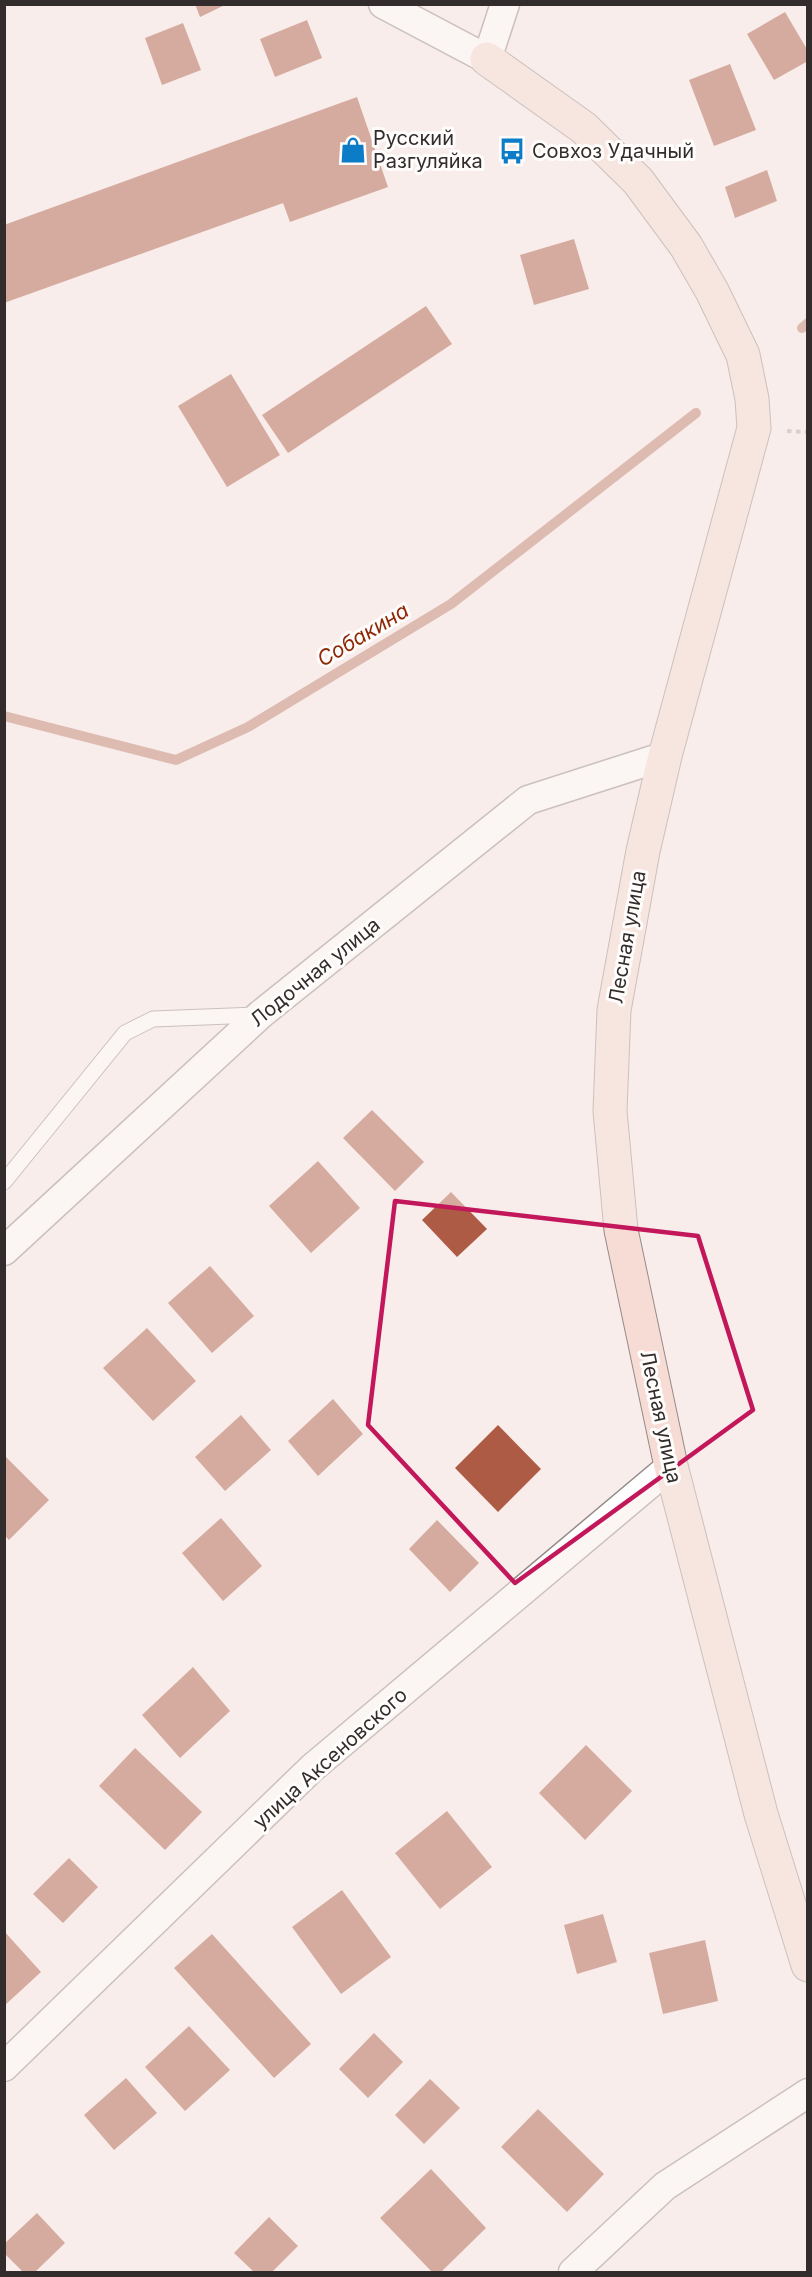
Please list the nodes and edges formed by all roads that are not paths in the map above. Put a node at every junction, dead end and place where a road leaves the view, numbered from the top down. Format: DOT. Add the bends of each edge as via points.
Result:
graph roads {
  1 [pos="383,4"];
  2 [pos="505,4"];
  3 [pos="487,59"];
  4 [pos="665,756"];
  5 [pos="261,1014"];
  6 [pos="4,1182"];
  7 [pos="4,1251"];
  8 [pos="671,1466"];
  9 [pos="807,1965"];
  10 [pos="4,2067"];
  11 [pos="807,2093"];
  12 [pos="573,2272"];
  1 -- 3 [label="street"];
  2 -- 3 [label="street"];
  3 -- 4 [label="main road, Лесная улица" via="584,128 638,181 686,246 743,355 754,428"];
  4 -- 5 [label="street, Лодочная улица" via="528,800"];
  4 -- 8 [label="main road, Лесная улица" via="614,1010 610,1111 621,1230"];
  5 -- 6 [label="lane" via="153,1019 125,1033"];
  5 -- 7 [label="street, Лодочная улица"];
  8 -- 9 [label="main road, Лесная улица" via="761,1814"];
  8 -- 10 [label="street, улица Аксеновского" via="312,1768"];
  11 -- 12 [label="street" via="665,2186"];
}
